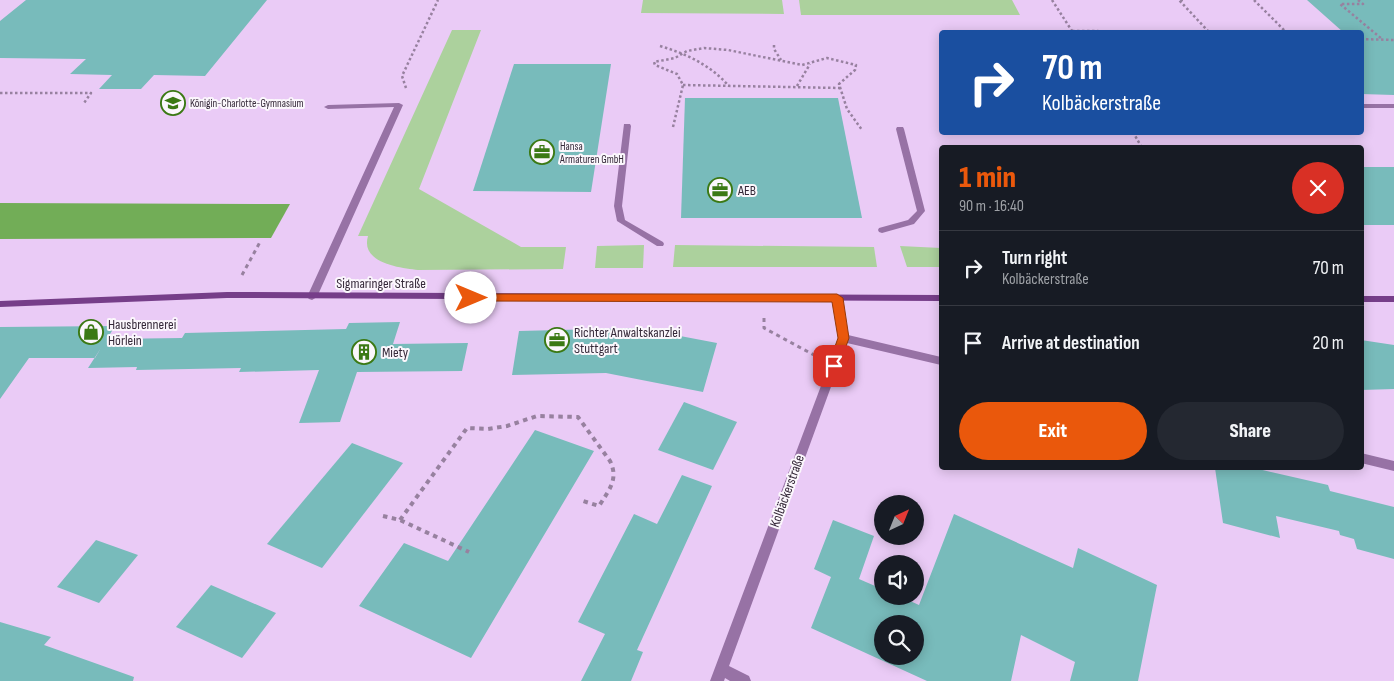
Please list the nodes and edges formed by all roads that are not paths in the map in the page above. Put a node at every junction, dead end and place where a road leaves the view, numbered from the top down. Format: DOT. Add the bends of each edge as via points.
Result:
graph roads {
  1 [pos="1364,106"];
  2 [pos="1394,106"];
  3 [pos="328,107"];
  4 [pos="628,126"];
  5 [pos="900,129"];
  6 [pos="882,230"];
  7 [pos="660,244"];
  8 [pos="312,297"];
  9 [pos="837,298"];
  10 [pos="939,298"];
  11 [pos="1364,299"];
  12 [pos="1394,299"];
  13 [pos="0,304"];
  14 [pos="844,338"];
  15 [pos="939,361"];
  16 [pos="1364,459"];
  17 [pos="1394,466"];
  18 [pos="719,675"];
  19 [pos="744,681"];
  1 -- 2 [label="street"];
  3 -- 8 [label="street" via="399,105"];
  4 -- 7 [label="street" via="618,206 621,221"];
  5 -- 6 [label="street" via="921,211 911,222"];
  8 -- 9 [label="main road, Sigmaringer Straße"];
  8 -- 13 [label="main road, Sigmaringer Straße" via="230,296"];
  9 -- 10 [label="main road, Sigmaringer Straße"];
  9 -- 14 [label="street, Kolbäckerstraße"];
  11 -- 12 [label="main road"];
  14 -- 15 [label="street"];
  14 -- 18 [label="street, Kolbäckerstraße"];
  16 -- 17 [label="street"];
  18 -- 19 [label="street"];
}
